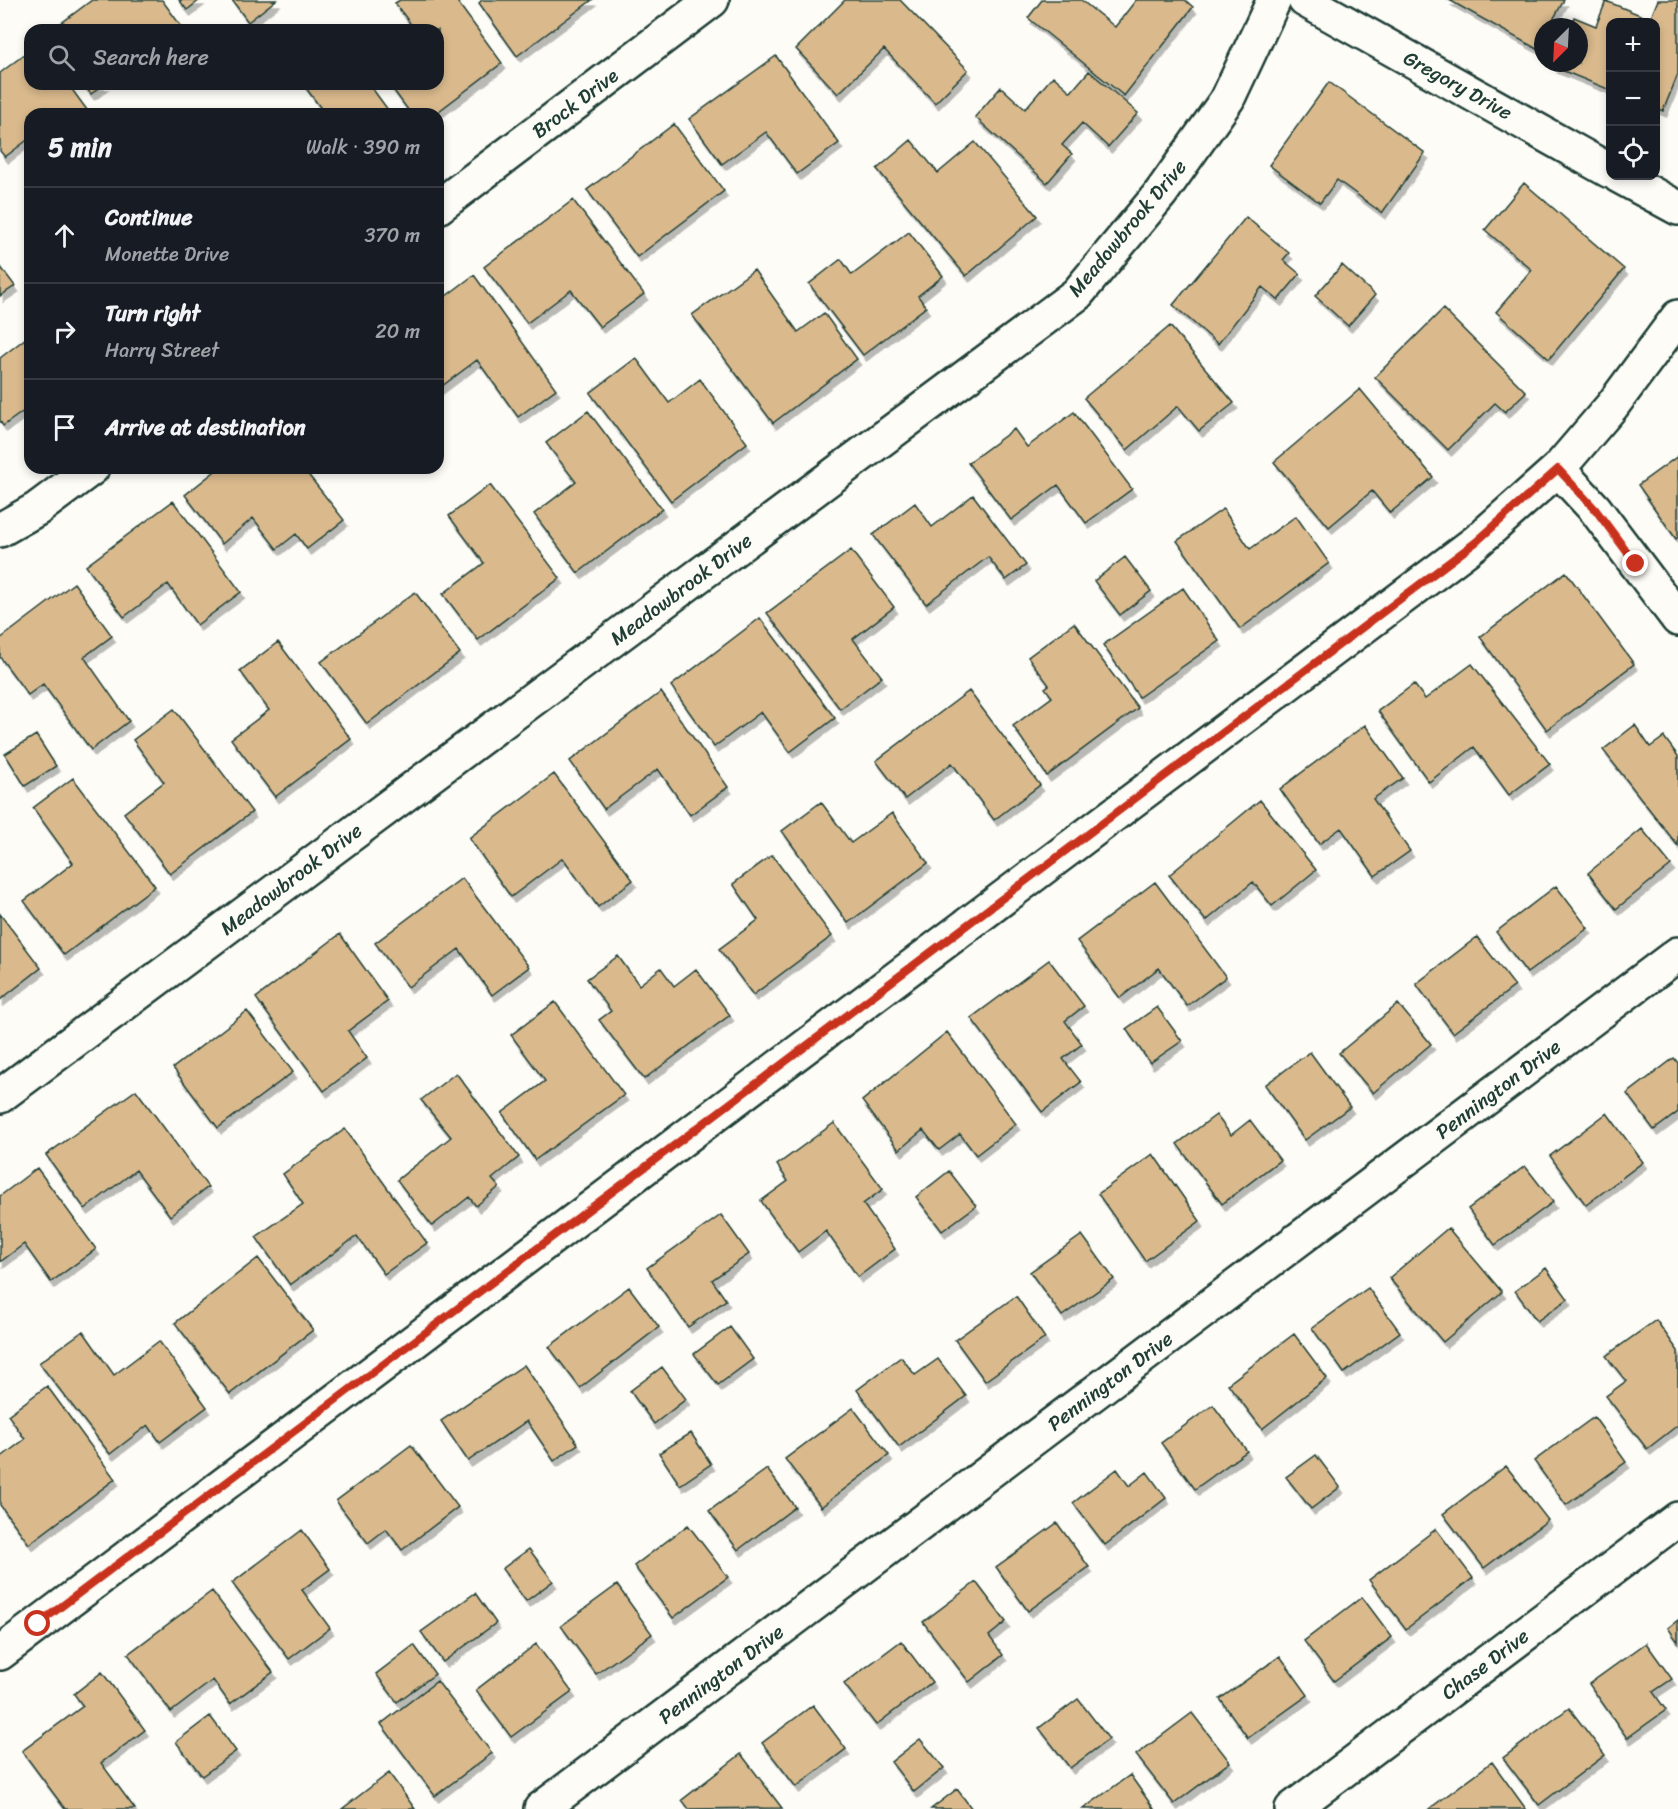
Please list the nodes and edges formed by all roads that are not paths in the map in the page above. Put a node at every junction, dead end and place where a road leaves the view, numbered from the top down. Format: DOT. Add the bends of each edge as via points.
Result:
graph roads {
  1 [pos="712,0"];
  2 [pos="1274,0"];
  3 [pos="1305,0"];
  4 [pos="1606,168"];
  5 [pos="1626,180"];
  6 [pos="444,202"];
  7 [pos="1678,208"];
  8 [pos="1678,317"];
  9 [pos="1558,469"];
  10 [pos="84,474"];
  11 [pos="0,530"];
  12 [pos="1678,619"];
  13 [pos="1678,954"];
  14 [pos="0,1096"];
  15 [pos="1678,1519"];
  16 [pos="0,1653"];
  17 [pos="541,1809"];
  18 [pos="1292,1809"];
  1 -- 6 [label="street, Brock Drive"];
  2 -- 14 [label="street, Meadowbrook Drive" via="1228,98 1161,193 1077,294"];
  3 -- 4 [label="street, Gregory Drive"];
  5 -- 7 [label="street"];
  8 -- 9 [label="street" via="1612,406"];
  9 -- 12 [label="street" via="1595,509"];
  9 -- 16 [label="street" via="1476,542"];
  10 -- 11 [label="street" via="38,509"];
  13 -- 17 [label="street, Pennington Drive"];
  15 -- 18 [label="street, Chase Drive"];
}
